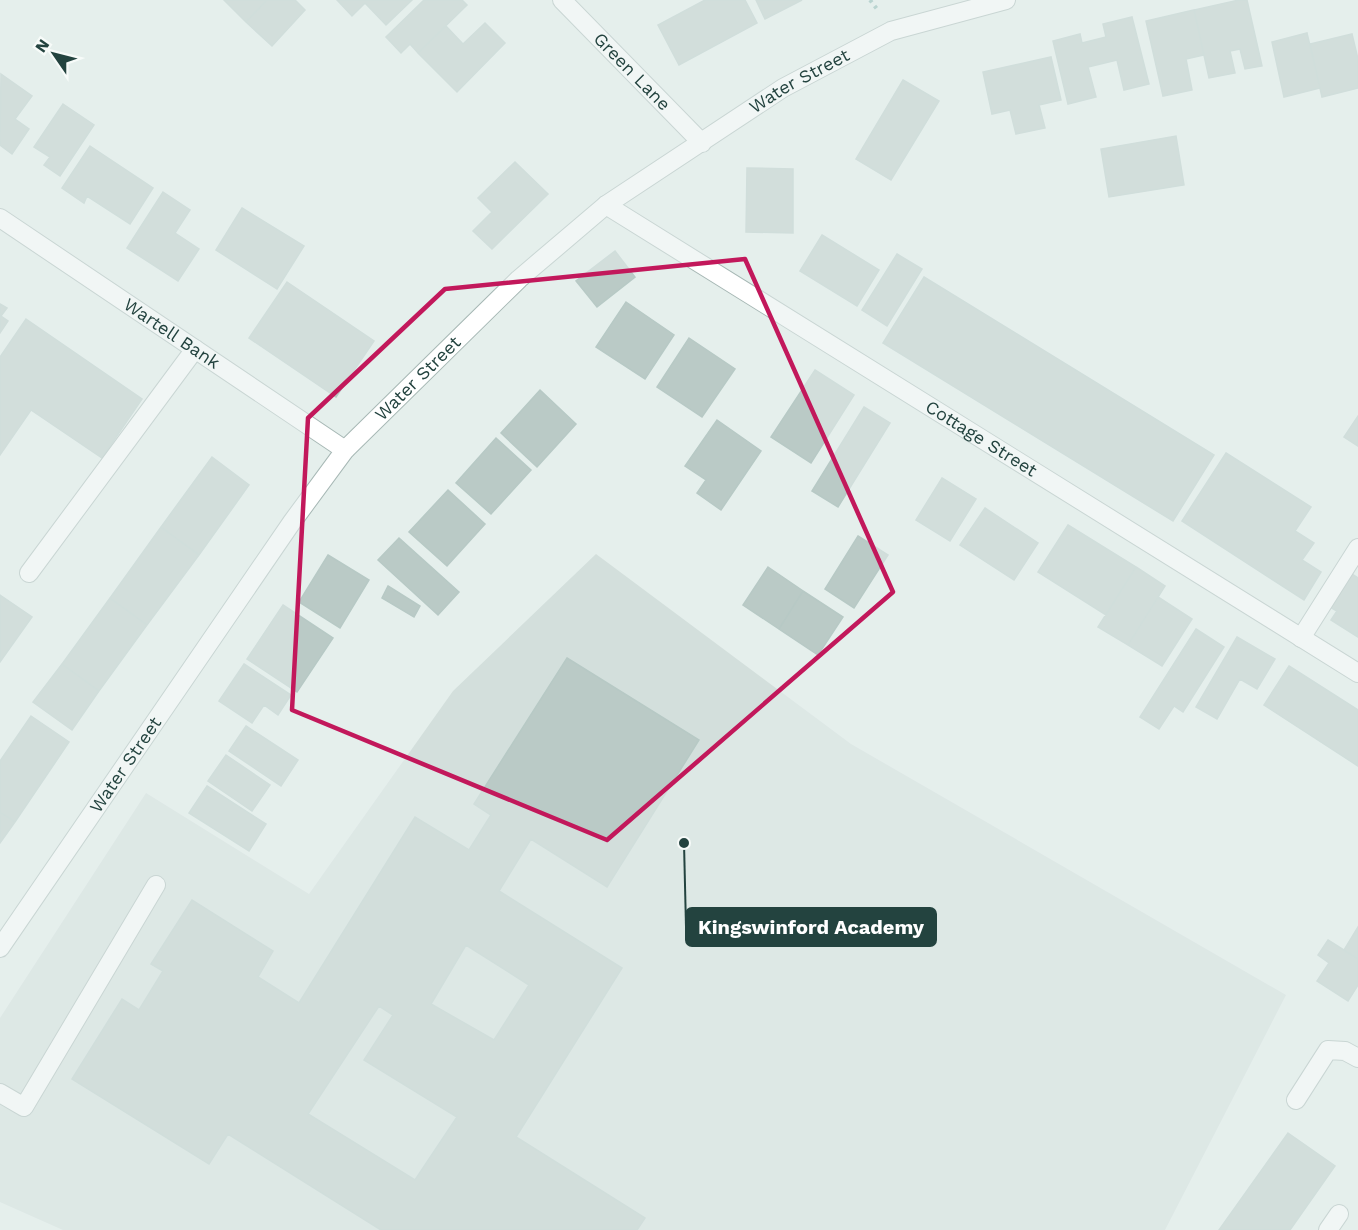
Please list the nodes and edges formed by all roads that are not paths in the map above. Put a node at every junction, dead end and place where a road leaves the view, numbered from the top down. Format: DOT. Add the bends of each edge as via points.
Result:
graph roads {
  1 [pos="562,0"];
  2 [pos="1006,0"];
  3 [pos="702,143"];
  4 [pos="606,205"];
  5 [pos="0,218"];
  6 [pos="195,349"];
  7 [pos="345,450"];
  8 [pos="1358,548"];
  9 [pos="29,573"];
  10 [pos="1301,638"];
  11 [pos="1358,673"];
  12 [pos="156,885"];
  13 [pos="0,948"];
  14 [pos="1358,1058"];
  15 [pos="0,1093"];
  16 [pos="1296,1100"];
  17 [pos="1339,1214"];
  18 [pos="1328,1230"];
  1 -- 3 [label="street, Green Lane"];
  2 -- 3 [label="street, Water Street" via="891,31 783,88"];
  3 -- 4 [label="street, Water Street"];
  4 -- 7 [label="street, Water Street" via="519,279"];
  4 -- 10 [label="street, Cottage Street"];
  5 -- 6 [label="street, Wartell Bank"];
  6 -- 7 [label="street, Wartell Bank"];
  6 -- 9 [label="street"];
  7 -- 13 [label="street, Water Street"];
  8 -- 10 [label="street"];
  10 -- 11 [label="street, Cottage Street"];
  12 -- 15 [label="street" via="24,1107"];
  14 -- 16 [label="street" via="1345,1051 1328,1050"];
  17 -- 18 [label="street"];
}
